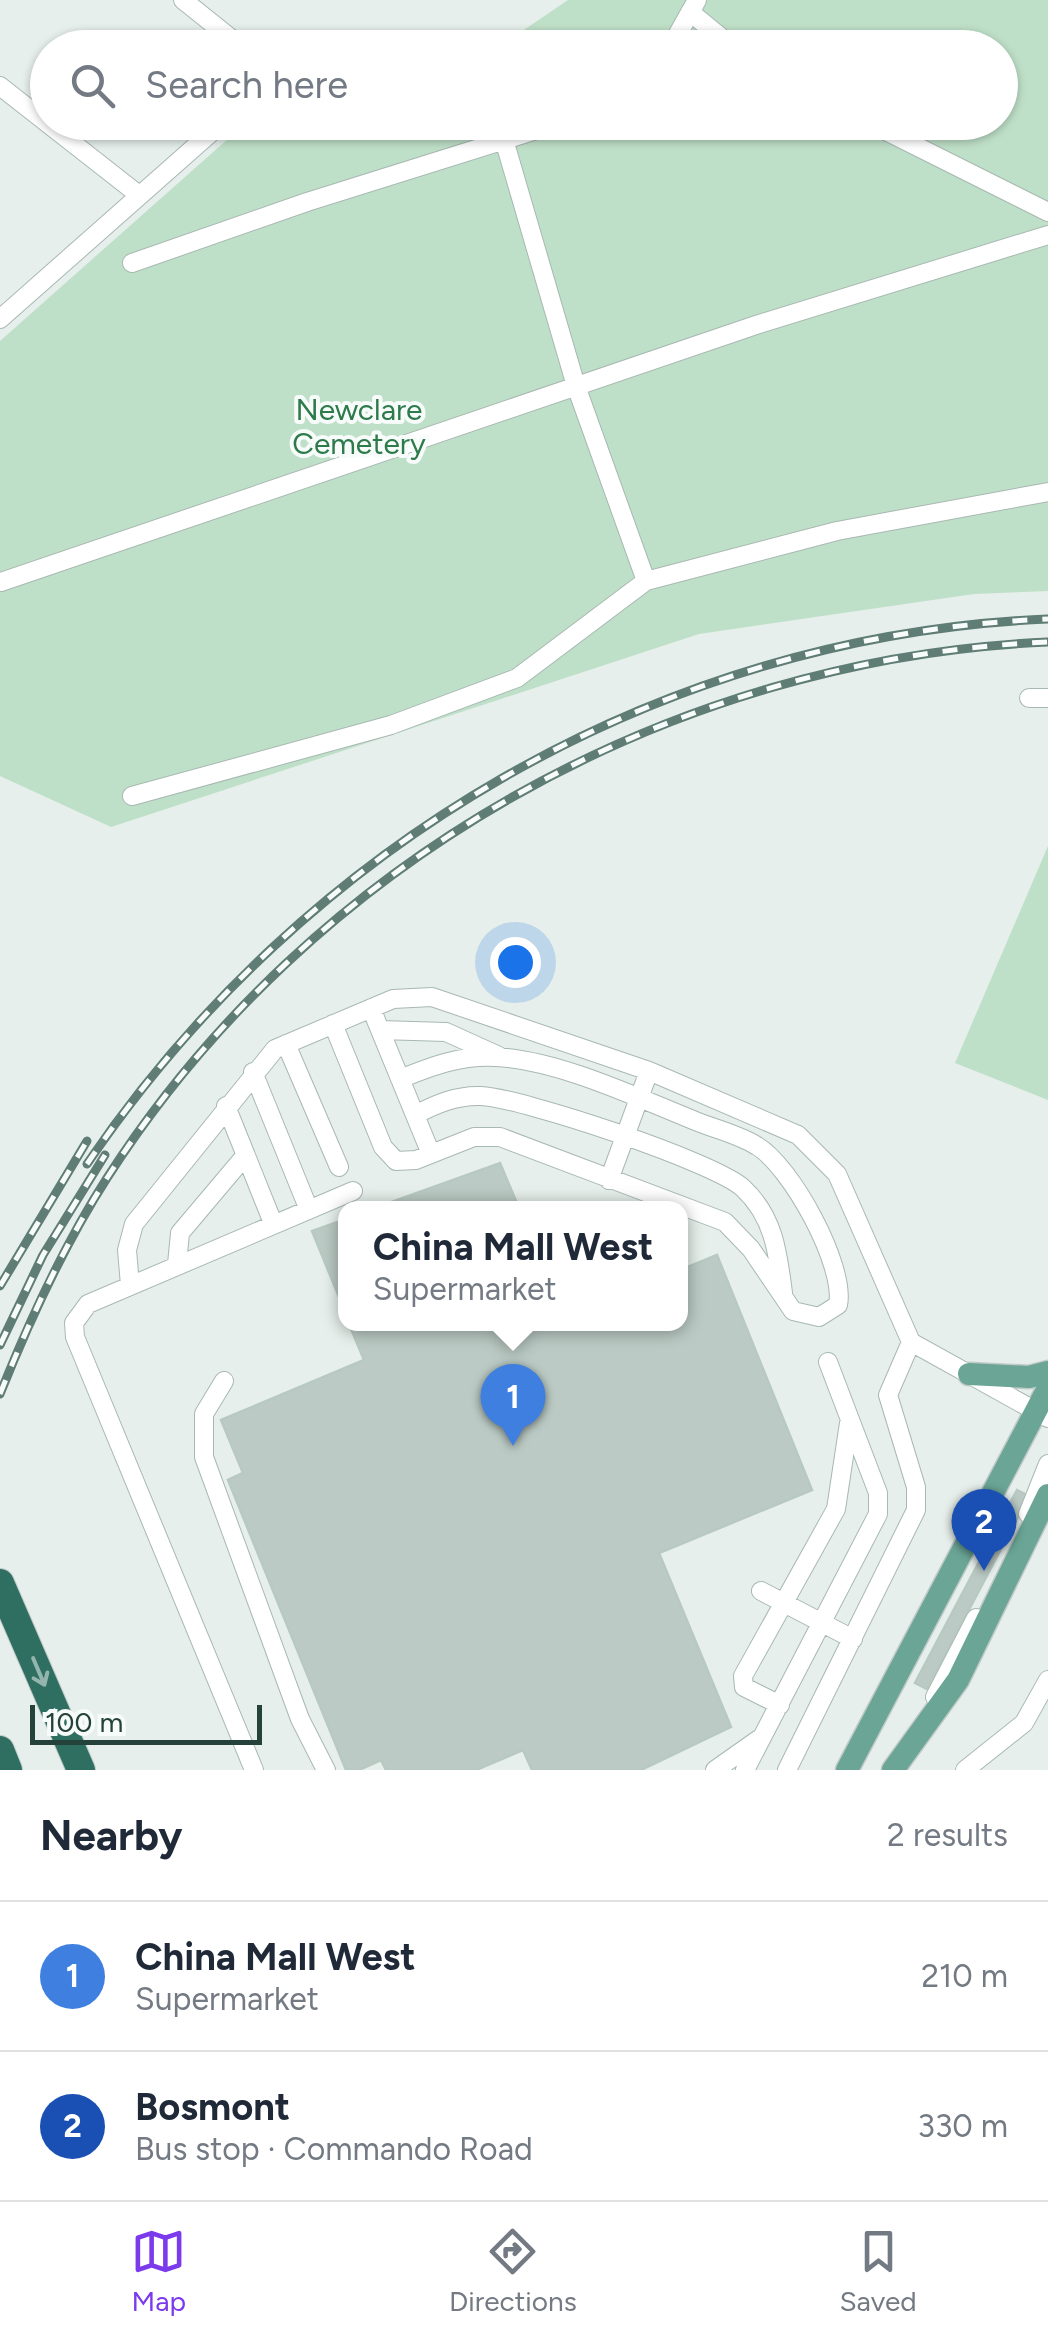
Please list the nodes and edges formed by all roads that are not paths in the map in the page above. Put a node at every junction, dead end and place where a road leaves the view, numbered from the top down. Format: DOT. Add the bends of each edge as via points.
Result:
graph roads {
  1 [pos="183,0"];
  2 [pos="693,6"];
  3 [pos="221,30"];
  4 [pos="680,30"];
  5 [pos="716,30"];
  6 [pos="0,86"];
  7 [pos="30,110"];
  8 [pos="69,140"];
  9 [pos="202,140"];
  10 [pos="512,140"];
  11 [pos="904,140"];
  12 [pos="504,143"];
  13 [pos="139,195"];
  14 [pos="1048,212"];
  15 [pos="1048,234"];
  16 [pos="132,264"];
  17 [pos="3,312"];
  18 [pos="576,386"];
  19 [pos="1048,492"];
  20 [pos="646,581"];
  21 [pos="1,582"];
  22 [pos="132,796"];
  23 [pos="371,1008"];
  24 [pos="333,1024"];
  25 [pos="380,1030"];
  26 [pos="286,1044"];
  27 [pos="501,1057"];
  28 [pos="649,1071"];
  29 [pos="253,1072"];
  30 [pos="400,1079"];
  31 [pos="639,1098"];
  32 [pos="226,1106"];
  33 [pos="416,1116"];
  34 [pos="625,1137"];
  35 [pos="431,1154"];
  36 [pos="245,1156"];
  37 [pos="339,1167"];
  38 [pos="609,1180"];
  39 [pos="353,1191"];
  40 [pos="666,1201"];
  41 [pos="688,1209"];
  42 [pos="309,1210"];
  43 [pos="273,1223"];
  44 [pos="177,1264"];
  45 [pos="130,1285"];
  46 [pos="784,1301"];
  47 [pos="911,1342"];
  48 [pos="828,1362"];
  49 [pos="1048,1372"];
  50 [pos="969,1374"];
  51 [pos="224,1381"];
  52 [pos="1048,1388"];
  53 [pos="1044,1413"];
  54 [pos="849,1417"];
  55 [pos="1048,1464"];
  56 [pos="1048,1496"];
  57 [pos="0,1583"];
  58 [pos="760,1591"];
  59 [pos="784,1604"];
  60 [pos="823,1624"];
  61 [pos="853,1639"];
  62 [pos="1048,1680"];
  63 [pos="780,1705"];
  64 [pos="764,1736"];
  65 [pos="0,1750"];
  66 [pos="8,1770"];
  67 [pos="81,1770"];
  68 [pos="254,1770"];
  69 [pos="326,1770"];
  70 [pos="715,1770"];
  71 [pos="745,1770"];
  72 [pos="787,1770"];
  73 [pos="847,1770"];
  74 [pos="856,1770"];
  75 [pos="882,1770"];
  76 [pos="893,1770"];
  77 [pos="965,1770"];
  1 -- 3 [label="street"];
  2 -- 4 [label="street"];
  2 -- 5 [label="street"];
  6 -- 7 [label="street"];
  8 -- 13 [label="street"];
  9 -- 13 [label="street"];
  10 -- 12 [label="street"];
  11 -- 14 [label="street"];
  12 -- 16 [label="street"];
  12 -- 18 [label="street"];
  13 -- 17 [label="street"];
  15 -- 18 [label="street"];
  18 -- 20 [label="street"];
  18 -- 21 [label="street"];
  19 -- 20 [label="street" via="837,531"];
  20 -- 22 [label="street" via="517,678 391,725"];
  23 -- 24 [label="street"];
  23 -- 25 [label="street"];
  23 -- 28 [label="street" via="411,995 432,997"];
  24 -- 26 [label="street"];
  24 -- 35 [label="street" via="389,1156 405,1163"];
  25 -- 27 [label="street" via="446,1032"];
  25 -- 30 [label="street"];
  26 -- 29 [label="street"];
  26 -- 37 [label="street"];
  27 -- 30 [label="street" via="468,1056"];
  27 -- 31 [label="street"];
  28 -- 31 [label="street"];
  28 -- 47 [label="street" via="774,1122 816,1149 850,1199"];
  29 -- 32 [label="street"];
  29 -- 42 [label="street"];
  30 -- 33 [label="street"];
  31 -- 34 [label="street"];
  31 -- 46 [label="street" via="757,1146 786,1175 807,1208 840,1295 831,1312 819,1317 793,1312"];
  32 -- 36 [label="street"];
  32 -- 45 [label="street" via="134,1224 127,1250"];
  33 -- 34 [label="street" via="459,1098 490,1097"];
  33 -- 35 [label="street"];
  34 -- 38 [label="street"];
  34 -- 46 [label="street" via="740,1186 772,1229"];
  35 -- 38 [label="street" via="474,1137 500,1137"];
  36 -- 43 [label="street"];
  36 -- 44 [label="street" via="180,1233"];
  38 -- 40 [label="street"];
  39 -- 42 [label="street"];
  41 -- 46 [label="street" via="724,1222 751,1249"];
  42 -- 43 [label="street"];
  43 -- 44 [label="street"];
  44 -- 45 [label="street"];
  45 -- 68 [label="street" via="80,1311 76,1337"];
  47 -- 50 [label="street"];
  47 -- 61 [label="street" via="888,1395 916,1487 916,1510"];
  48 -- 54 [label="street"];
  49 -- 50 [label="main road"];
  50 -- 53 [label="street"];
  51 -- 69 [label="street" via="204,1414 204,1457 300,1719"];
  52 -- 53 [label="main road"];
  53 -- 73 [label="main road"];
  53 -- 74 [label="street"];
  54 -- 59 [label="street" via="836,1509"];
  54 -- 60 [label="street" via="878,1493 878,1514"];
  55 -- 75 [label="street" via="934,1700"];
  56 -- 76 [label="main road" via="958,1680"];
  57 -- 67 [label="highway, one-way"];
  58 -- 59 [label="street"];
  59 -- 60 [label="street"];
  59 -- 63 [label="street" via="742,1683"];
  60 -- 61 [label="street"];
  60 -- 63 [label="street"];
  61 -- 72 [label="street"];
  62 -- 77 [label="street" via="1024,1723"];
  63 -- 64 [label="street"];
  64 -- 70 [label="street"];
  64 -- 71 [label="street"];
  65 -- 66 [label="highway"];
}
